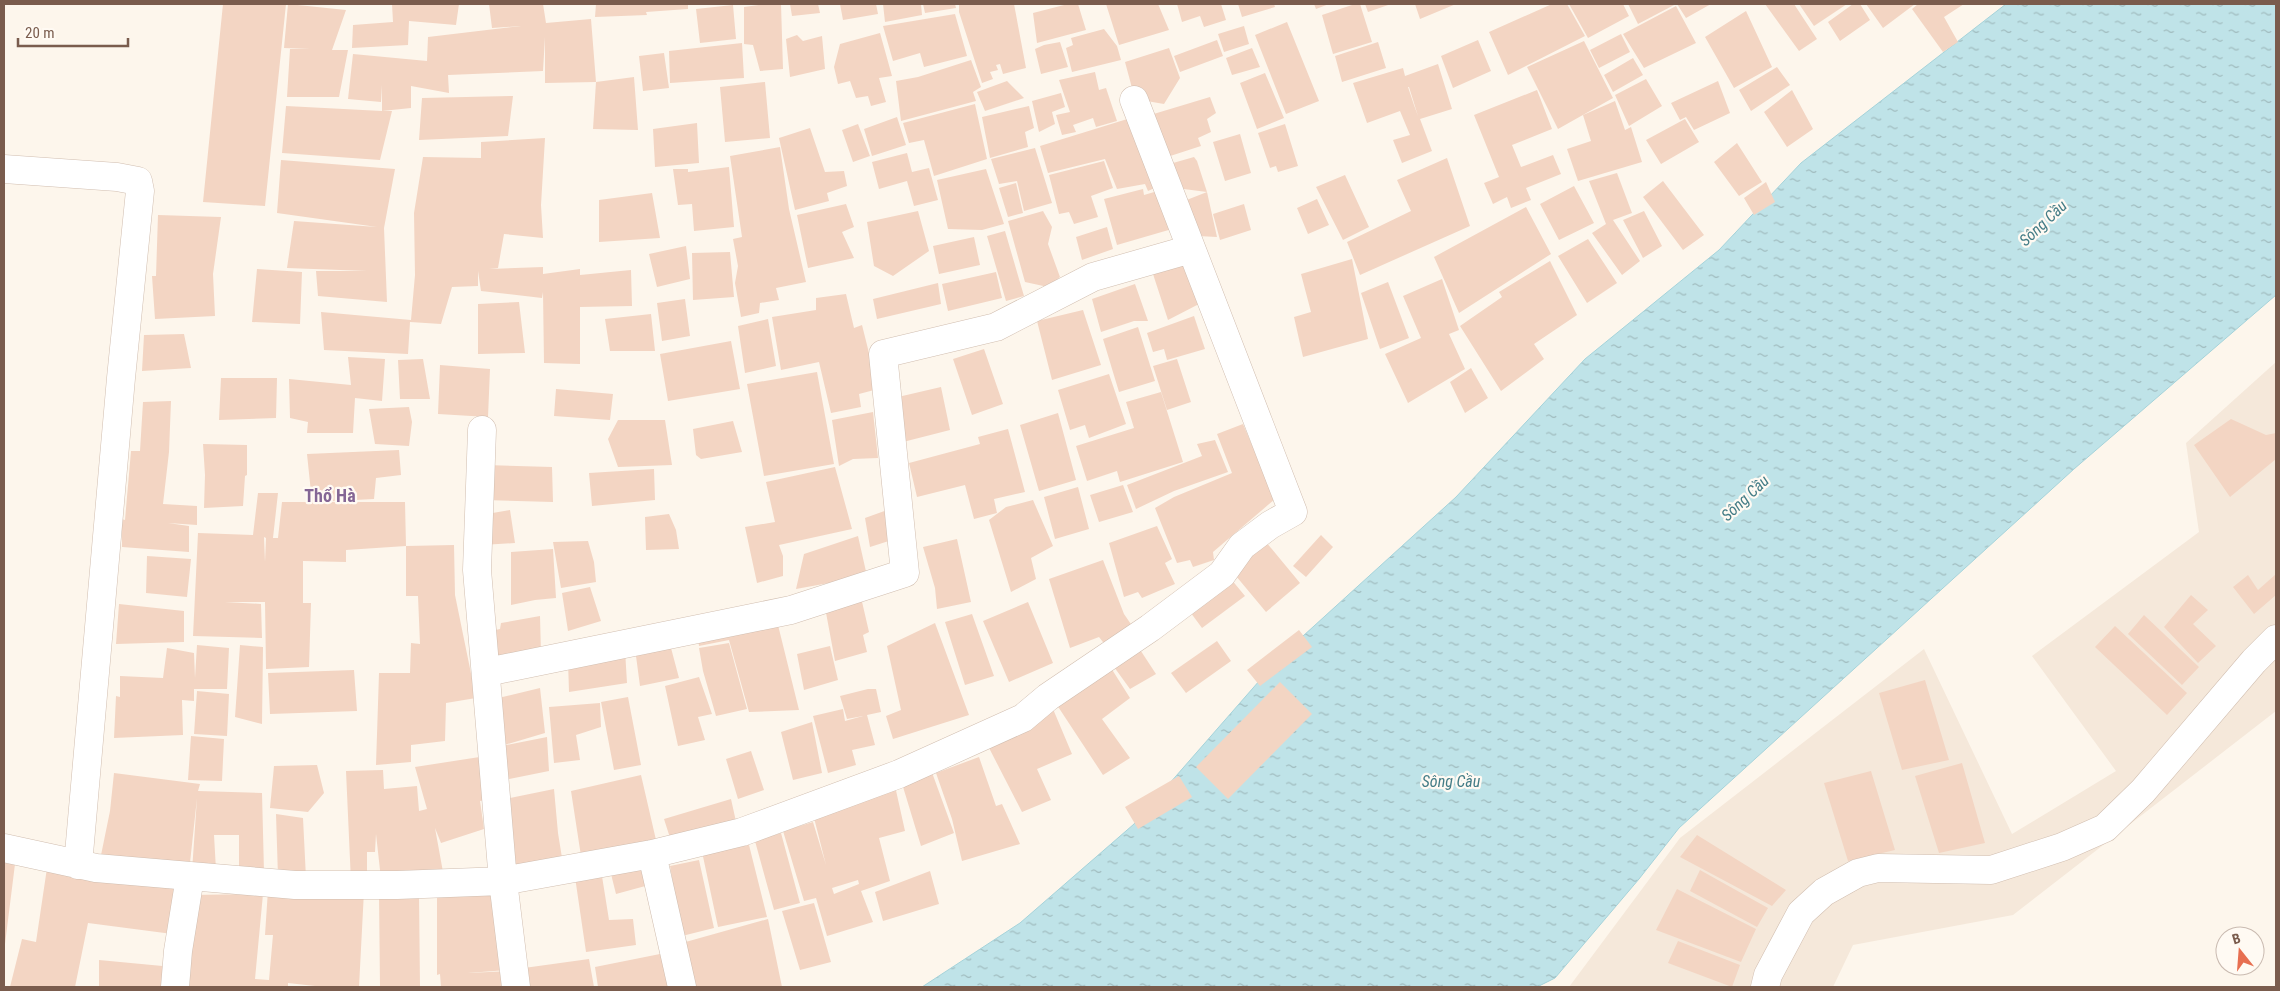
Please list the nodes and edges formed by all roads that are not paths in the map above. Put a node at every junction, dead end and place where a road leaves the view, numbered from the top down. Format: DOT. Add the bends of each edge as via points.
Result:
graph roads {
  1 [pos="1134,100"];
  2 [pos="4,169"];
  3 [pos="1191,249"];
  4 [pos="482,430"];
  5 [pos="2276,639"];
  6 [pos="487,672"];
  7 [pos="4,848"];
  8 [pos="652,854"];
  9 [pos="78,865"];
  10 [pos="190,877"];
  11 [pos="503,881"];
  12 [pos="175,987"];
  13 [pos="516,987"];
  14 [pos="682,987"];
  15 [pos="1765,987"];
  1 -- 3 [label="street"];
  2 -- 9 [label="street" via="117,177 138,181 140,191"];
  3 -- 6 [label="street" via="1092,277 996,327 883,354 904,572 791,610"];
  3 -- 8 [label="street" via="1293,512 1242,546 1222,574 1022,718 899,774 742,832"];
  4 -- 6 [label="street" via="477,570"];
  5 -- 15 [label="street" via="2143,792 2105,828 2062,847 1991,870 1878,868 1858,873 1824,892 1801,913 1768,975"];
  6 -- 11 [label="street"];
  7 -- 9 [label="street"];
  8 -- 11 [label="street"];
  8 -- 14 [label="street"];
  9 -- 10 [label="street"];
  10 -- 11 [label="street" via="295,885"];
  10 -- 12 [label="street"];
  11 -- 13 [label="street"];
}
